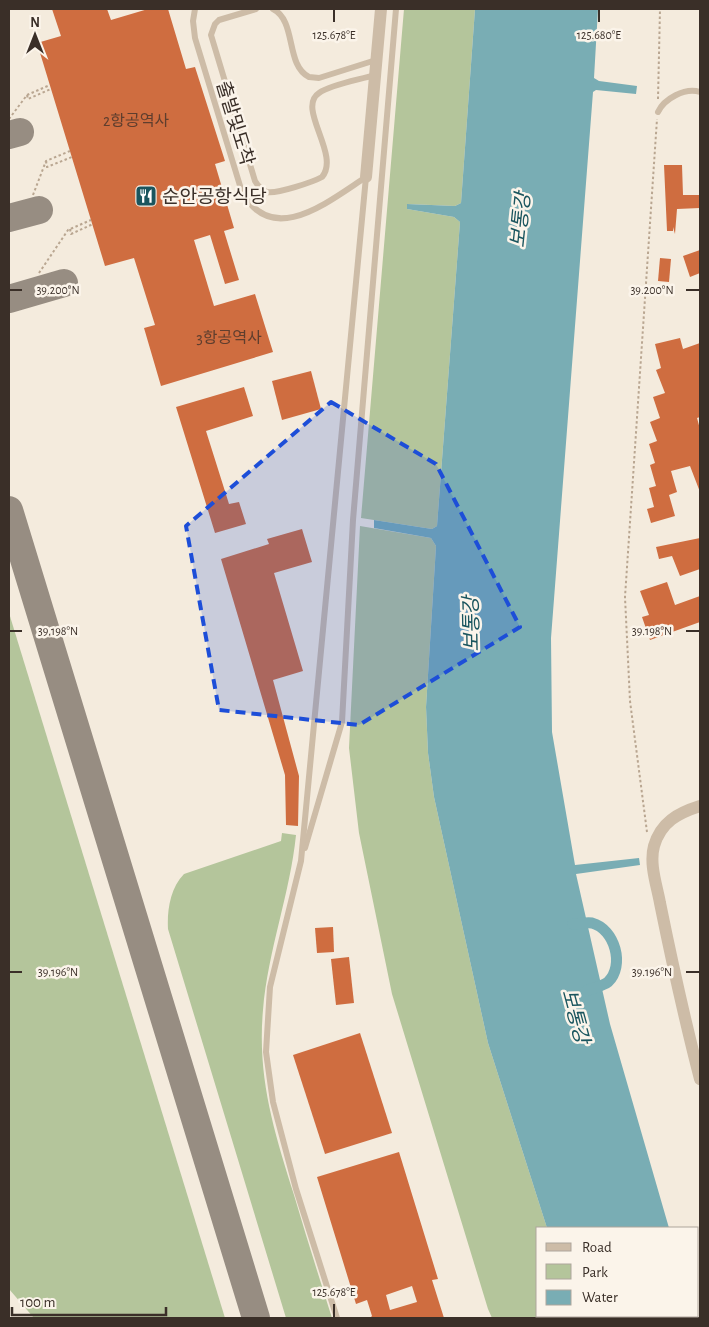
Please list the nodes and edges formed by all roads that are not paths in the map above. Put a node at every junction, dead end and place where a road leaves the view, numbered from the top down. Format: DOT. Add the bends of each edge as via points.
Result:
graph roads {
  1 [pos="195,9"];
  2 [pos="256,9"];
  3 [pos="273,9"];
  4 [pos="381,9"];
  5 [pos="396,9"];
  6 [pos="376,60"];
  7 [pos="375,75"];
  8 [pos="700,92"];
  9 [pos="658,112"];
  10 [pos="366,177"];
  11 [pos="700,806"];
  12 [pos="302,861"];
  13 [pos="700,1079"];
  14 [pos="337,1318"];
  1 -- 10 [label="lane, 출발및도착" via="195,38 241,189 256,211 276,218 291,218 318,208"];
  2 -- 7 [label="lane" via="219,20 211,35 256,181 262,189 279,191 322,177 328,163 312,107 314,97 322,91"];
  3 -- 6 [label="lane" via="282,16 299,68 309,77 319,78"];
  4 -- 6 [label="street"];
  5 -- 12 [label="lane" via="353,520 342,722"];
  6 -- 7 [label="street"];
  7 -- 10 [label="street"];
  8 -- 9 [label="lane" via="688,92 668,99"];
  10 -- 12 [label="lane"];
  11 -- 13 [label="street" via="684,811 664,826 653,848 653,866"];
  12 -- 14 [label="lane" via="270,987 266,1052 273,1102 296,1189"];
}
